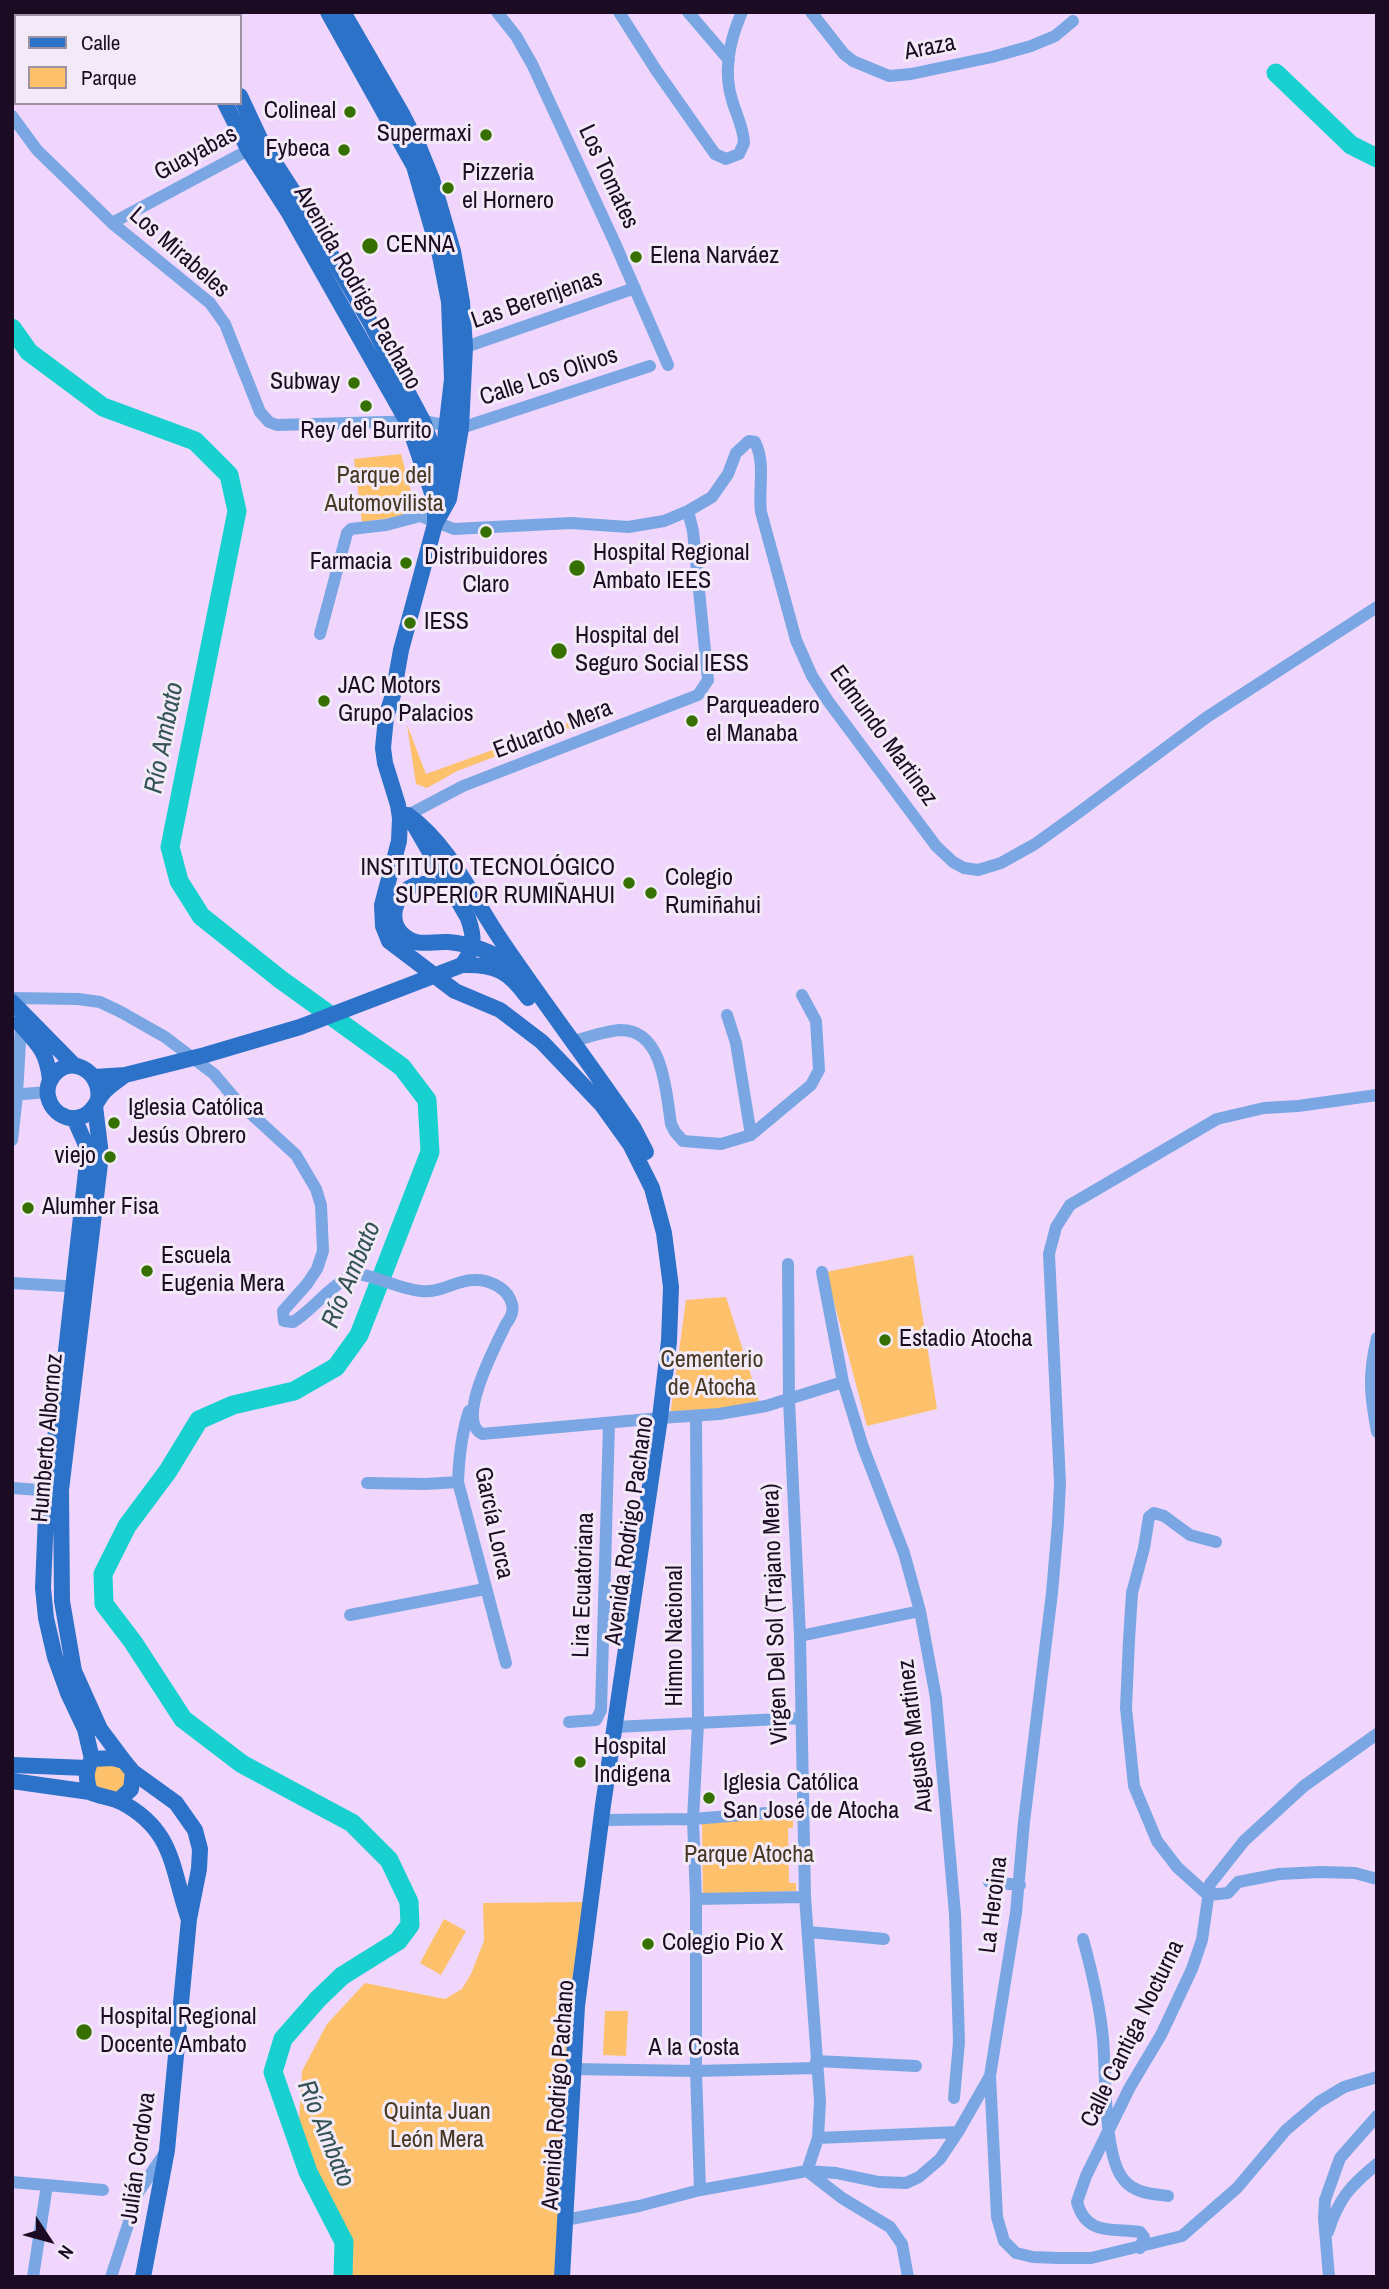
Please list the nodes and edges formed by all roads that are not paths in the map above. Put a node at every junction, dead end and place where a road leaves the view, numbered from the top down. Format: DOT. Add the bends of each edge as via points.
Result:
graph roads {
  1 [pos="328,12"];
  2 [pos="344,12"];
  3 [pos="497,12"];
  4 [pos="619,12"];
  5 [pos="688,12"];
  6 [pos="742,12"];
  7 [pos="811,12"];
  8 [pos="1073,21"];
  9 [pos="354,45"];
  10 [pos="729,60"];
  11 [pos="242,102"];
  12 [pos="226,105"];
  13 [pos="12,116"];
  14 [pos="256,147"];
  15 [pos="112,223"];
  16 [pos="635,288"];
  17 [pos="458,349"];
  18 [pos="668,365"];
  19 [pos="650,366"];
  20 [pos="415,422"];
  21 [pos="454,427"];
  22 [pos="441,475"];
  23 [pos="442,500"];
  24 [pos="688,511"];
  25 [pos="435,524"];
  26 [pos="1377,607"];
  27 [pos="320,634"];
  28 [pos="404,817"];
  29 [pos="449,890"];
  30 [pos="462,965"];
  31 [pos="523,973"];
  32 [pos="425,980"];
  33 [pos="802,995"];
  34 [pos="12,1000"];
  35 [pos="727,1015"];
  36 [pos="16,1020"];
  37 [pos="572,1042"];
  38 [pos="75,1066"];
  39 [pos="125,1075"];
  40 [pos="95,1077"];
  41 [pos="49,1086"];
  42 [pos="587,1088"];
  43 [pos="15,1095"];
  44 [pos="1377,1095"];
  45 [pos="97,1103"];
  46 [pos="74,1118"];
  47 [pos="751,1135"];
  48 [pos="12,1140"];
  49 [pos="788,1264"];
  50 [pos="822,1272"];
  51 [pos="12,1283"];
  52 [pos="79,1286"];
  53 [pos="1377,1338"];
  54 [pos="843,1382"];
  55 [pos="476,1391"];
  56 [pos="789,1400"];
  57 [pos="695,1416"];
  58 [pos="664,1417"];
  59 [pos="609,1423"];
  60 [pos="1377,1431"];
  61 [pos="458,1482"];
  62 [pos="367,1483"];
  63 [pos="12,1488"];
  64 [pos="54,1491"];
  65 [pos="1216,1542"];
  66 [pos="485,1589"];
  67 [pos="920,1611"];
  68 [pos="350,1615"];
  69 [pos="800,1636"];
  70 [pos="506,1664"];
  71 [pos="801,1718"];
  72 [pos="569,1722"];
  73 [pos="698,1723"];
  74 [pos="620,1727"];
  75 [pos="1377,1734"];
  76 [pos="90,1764"];
  77 [pos="12,1765"];
  78 [pos="128,1766"];
  79 [pos="12,1781"];
  80 [pos="90,1792"];
  81 [pos="118,1801"];
  82 [pos="803,1810"];
  83 [pos="693,1819"];
  84 [pos="605,1820"];
  85 [pos="1377,1879"];
  86 [pos="989,1882"];
  87 [pos="1020,1885"];
  88 [pos="1209,1895"];
  89 [pos="805,1897"];
  90 [pos="696,1899"];
  91 [pos="189,1919"];
  92 [pos="809,1932"];
  93 [pos="884,1939"];
  94 [pos="1083,1939"];
  95 [pos="816,2065"];
  96 [pos="916,2066"];
  97 [pos="577,2069"];
  98 [pos="696,2071"];
  99 [pos="990,2076"];
  100 [pos="1377,2077"];
  101 [pos="954,2098"];
  102 [pos="1377,2116"];
  103 [pos="958,2132"];
  104 [pos="1109,2132"];
  105 [pos="818,2138"];
  106 [pos="167,2150"];
  107 [pos="1377,2164"];
  108 [pos="807,2171"];
  109 [pos="12,2182"];
  110 [pos="47,2185"];
  111 [pos="103,2190"];
  112 [pos="700,2190"];
  113 [pos="1168,2196"];
  114 [pos="569,2219"];
  115 [pos="1326,2235"];
  116 [pos="1140,2248"];
  117 [pos="33,2277"];
  118 [pos="111,2277"];
  119 [pos="143,2277"];
  120 [pos="562,2277"];
  121 [pos="570,2277"];
  122 [pos="908,2277"];
  123 [pos="1329,2277"];
  1 -- 9 [label="main road"];
  2 -- 9 [label="main road"];
  3 -- 16 [label="street, Los Tomates" via="532,64"];
  4 -- 10 [label="street" via="698,131 718,156 726,159 739,154 745,140 728,85"];
  5 -- 10 [label="street"];
  6 -- 10 [label="street"];
  7 -- 8 [label="street, Araza" via="844,54 889,76 1031,46 1055,36"];
  9 -- 17 [label="main road" via="432,179 462,302"];
  11 -- 14 [label="main road, Avenida Rodrigo Pachano"];
  12 -- 14 [label="main road, Avenida Rodrigo Pachano"];
  13 -- 15 [label="street, Los Mirabeles" via="37,150"];
  14 -- 15 [label="street, Guayabas"];
  14 -- 20 [label="main road, Avenida Rodrigo Pachano"];
  15 -- 20 [label="street, Los Mirabeles" via="220,314 260,412 270,422 283,426"];
  16 -- 17 [label="street, Las Berenjenas"];
  16 -- 18 [label="street, Los Tomates"];
  17 -- 21 [label="main road"];
  19 -- 21 [label="street, Calle Los Olivos"];
  20 -- 21 [label="street"];
  20 -- 22 [label="main road, Avenida Rodrigo Pachano"];
  20 -- 23 [label="main road, Avenida Rodrigo Pachano"];
  21 -- 22 [label="main road"];
  21 -- 23 [label="main road"];
  22 -- 23 [label="main road, Avenida Rodrigo Pachano"];
  23 -- 25 [label="main road"];
  24 -- 25 [label="street, Edmundo Martinez" via="628,527 571,523 454,530"];
  24 -- 26 [label="street, Edmundo Martinez" via="712,496 736,453 749,441 755,442 762,461 761,512 796,639 812,676 936,846 953,862 978,870 1035,844 1207,717"];
  24 -- 28 [label="street, Eduardo Mera" via="708,680 698,695 463,786"];
  25 -- 27 [label="street, Edmundo Martinez" via="420,516 348,530"];
  25 -- 28 [label="main road" via="391,706 392,759"];
  28 -- 29 [label="main road"];
  28 -- 31 [label="main road, Avenida Rodrigo Pachano" via="423,826 434,838"];
  28 -- 42 [label="main road" via="382,905 389,941 455,991 500,1010 542,1042"];
  29 -- 30 [label="main road" via="472,929 472,951"];
  29 -- 31 [label="main road" via="427,884 404,892 393,918 399,932 410,942 446,942 488,951"];
  29 -- 32 [label="main road" via="467,931 467,946 459,960"];
  30 -- 32 [label="main road"];
  30 -- 42 [label="main road" via="500,969 517,982"];
  31 -- 37 [label="main road, Avenida Rodrigo Pachano"];
  32 -- 39 [label="main road" via="300,1027"];
  33 -- 47 [label="street" via="816,1021 819,1070 811,1085"];
  34 -- 38 [label="main road"];
  34 -- 55 [label="street" via="78,999 121,1012 165,1037 214,1074 296,1154 321,1205 323,1251 307,1284 282,1311 284,1321 301,1317 352,1275 412,1290 445,1289 473,1280 506,1291 512,1316"];
  35 -- 47 [label="street"];
  36 -- 41 [label="main road" via="44,1052"];
  36 -- 43 [label="street"];
  37 -- 47 [label="street" via="624,1030 640,1036 654,1048 661,1064 671,1124 683,1140 720,1144"];
  37 -- 58 [label="main road, Avenida Rodrigo Pachano" via="633,1127 670,1215 679,1291"];
  38 -- 40 [label="main road"];
  38 -- 41 [label="main road" via="61,1069"];
  39 -- 40 [label="main road"];
  39 -- 45 [label="main road"];
  40 -- 45 [label="main road"];
  41 -- 43 [label="street"];
  41 -- 46 [label="main road" via="52,1108"];
  42 -- 58 [label="main road, Avenida Rodrigo Pachano" via="635,1153 652,1188 664,1233 671,1287"];
  43 -- 48 [label="street"];
  44 -- 87 [label="street, La Heroina" via="1264,1108 1217,1119 1070,1205 1056,1227 1049,1254 1060,1483"];
  45 -- 46 [label="main road" via="82,1117"];
  45 -- 52 [label="main road, Humberto Albornoz" via="101,1156"];
  46 -- 52 [label="main road, Humberto Albornoz" via="88,1154"];
  49 -- 56 [label="street, Virgen Del Sol (Trajano Mera)"];
  50 -- 54 [label="street, Augusto Martinez"];
  51 -- 52 [label="street"];
  52 -- 64 [label="main road, Humberto Albornoz"];
  53 -- 60 [label="street" via="1370,1378"];
  54 -- 56 [label="street"];
  54 -- 67 [label="street, Augusto Martinez"];
  55 -- 59 [label="street" via="473,1426 482,1434"];
  55 -- 61 [label="street, García Lorca" via="462,1432"];
  56 -- 57 [label="street"];
  56 -- 69 [label="street, Virgen Del Sol (Trajano Mera)"];
  57 -- 58 [label="street"];
  57 -- 73 [label="street, Himno Nacional"];
  58 -- 59 [label="street"];
  58 -- 74 [label="main road, Avenida Rodrigo Pachano"];
  59 -- 72 [label="street, Lira Ecuatoriana" via="601,1710 596,1720"];
  61 -- 62 [label="street"];
  61 -- 66 [label="street, García Lorca"];
  63 -- 64 [label="street"];
  64 -- 76 [label="main road, Humberto Albornoz" via="43,1588 46,1618 55,1657 85,1730"];
  64 -- 78 [label="main road, Humberto Albornoz" via="62,1601 74,1671 100,1729"];
  65 -- 88 [label="street" via="1190,1535 1164,1516 1154,1513 1149,1517 1132,1593 1126,1708 1134,1786 1157,1841 1177,1867"];
  66 -- 68 [label="street"];
  66 -- 70 [label="street, García Lorca"];
  67 -- 69 [label="street"];
  67 -- 101 [label="street, Augusto Martinez" via="936,1698 955,1914 959,2042"];
  69 -- 71 [label="street, Virgen Del Sol (Trajano Mera)"];
  71 -- 73 [label="street"];
  71 -- 82 [label="street, Virgen Del Sol (Trajano Mera)"];
  73 -- 74 [label="street"];
  73 -- 83 [label="street, Himno Nacional"];
  74 -- 84 [label="main road, Avenida Rodrigo Pachano"];
  75 -- 88 [label="street, Calle Cantiga Nocturna" via="1304,1786 1244,1841 1210,1884"];
  76 -- 77 [label="main road"];
  76 -- 78 [label="main road" via="113,1758"];
  76 -- 80 [label="main road" via="86,1778"];
  78 -- 81 [label="main road" via="131,1789"];
  78 -- 91 [label="main road, Julián Cordova" via="176,1803 195,1830 199,1869"];
  79 -- 80 [label="main road"];
  80 -- 81 [label="main road"];
  81 -- 91 [label="main road, Julián Cordova" via="144,1817 164,1841"];
  82 -- 83 [label="street"];
  82 -- 89 [label="street, Virgen Del Sol (Trajano Mera)"];
  83 -- 84 [label="street"];
  83 -- 90 [label="street, Himno Nacional"];
  84 -- 97 [label="main road, Avenida Rodrigo Pachano"];
  85 -- 88 [label="street" via="1355,1873 1279,1874 1238,1882 1228,1893"];
  86 -- 87 [label="street"];
  87 -- 99 [label="street, La Heroina"];
  88 -- 104 [label="street, Calle Cantiga Nocturna" via="1192,1969"];
  89 -- 90 [label="street"];
  89 -- 92 [label="street, Virgen Del Sol (Trajano Mera)"];
  90 -- 98 [label="street, Himno Nacional"];
  91 -- 106 [label="main road, Julián Cordova"];
  92 -- 93 [label="street"];
  92 -- 95 [label="street, Virgen Del Sol (Trajano Mera)"];
  94 -- 104 [label="street" via="1103,2038"];
  95 -- 96 [label="street, A la Costa"];
  95 -- 98 [label="street, A la Costa"];
  95 -- 105 [label="street, Virgen Del Sol (Trajano Mera)"];
  97 -- 98 [label="street, A la Costa"];
  97 -- 114 [label="main road, Avenida Rodrigo Pachano"];
  98 -- 112 [label="street, Himno Nacional"];
  99 -- 103 [label="street, La Heroina"];
  99 -- 116 [label="street" via="997,2217 1004,2241 1016,2253 1033,2257 1091,2258"];
  100 -- 116 [label="street" via="1344,2087 1319,2102 1286,2130 1237,2188 1182,2236"];
  102 -- 115 [label="street" via="1340,2158 1325,2200"];
  103 -- 105 [label="street"];
  103 -- 108 [label="street, La Heroina" via="940,2159 906,2183"];
  104 -- 113 [label="street" via="1121,2178 1141,2191"];
  104 -- 116 [label="street, Calle Cantiga Nocturna" via="1077,2202 1085,2220 1102,2229 1140,2232 1144,2237"];
  105 -- 108 [label="street, Virgen Del Sol (Trajano Mera)"];
  106 -- 118 [label="street" via="139,2191"];
  106 -- 119 [label="main road, Julián Cordova"];
  107 -- 115 [label="street" via="1336,2206"];
  108 -- 112 [label="street, La Heroina"];
  108 -- 122 [label="street" via="890,2227 902,2244"];
  109 -- 110 [label="street"];
  110 -- 111 [label="street"];
  110 -- 117 [label="street"];
  112 -- 114 [label="street, La Heroina"];
  114 -- 120 [label="main road, Avenida Rodrigo Pachano"];
  114 -- 121 [label="main road, Avenida Rodrigo Pachano"];
  115 -- 123 [label="street"];
}
